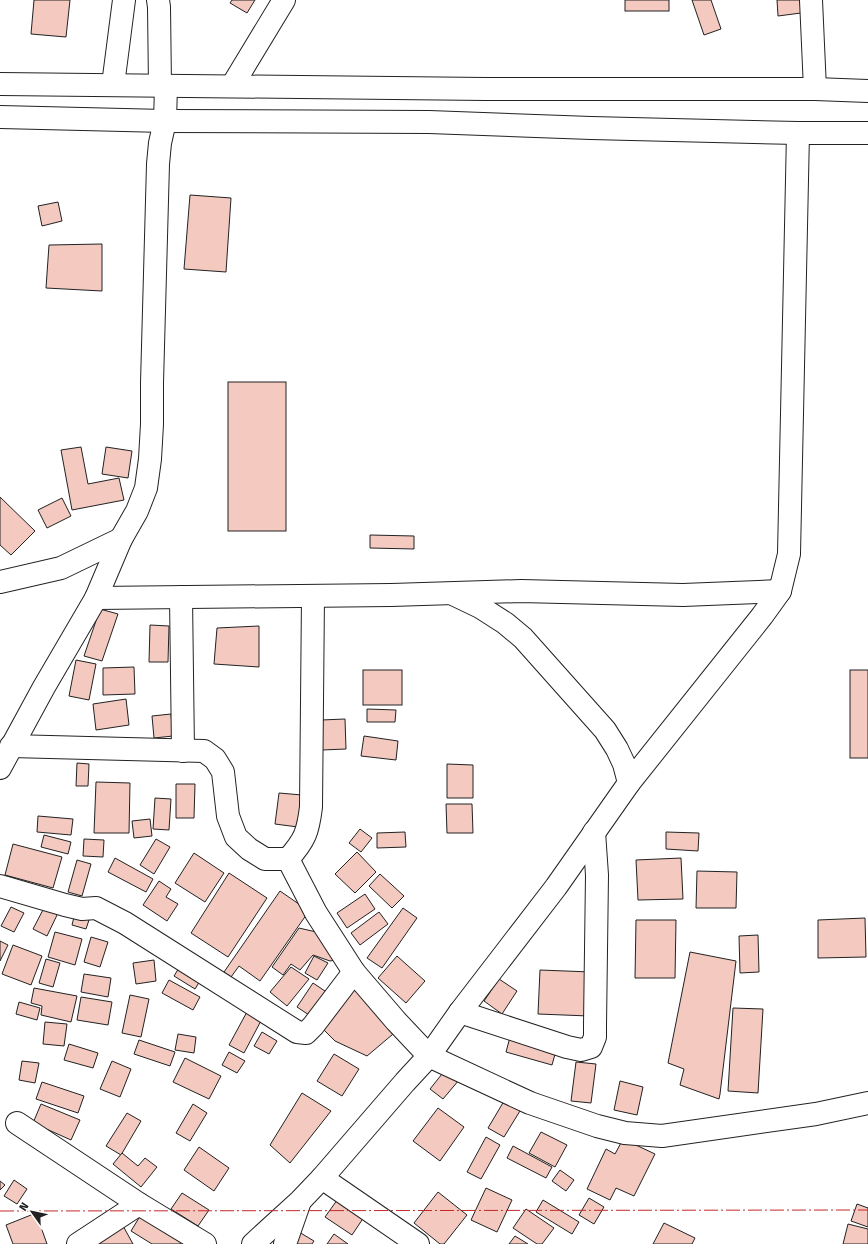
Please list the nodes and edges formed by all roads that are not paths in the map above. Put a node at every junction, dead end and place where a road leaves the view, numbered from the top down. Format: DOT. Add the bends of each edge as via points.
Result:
graph roads {
  1 [pos="124,0"];
  2 [pos="158,0"];
  3 [pos="284,0"];
  4 [pos="811,0"];
  5 [pos="0,84"];
  6 [pos="113,85"];
  7 [pos="163,86"];
  8 [pos="232,86"];
  9 [pos="815,89"];
  10 [pos="868,92"];
  11 [pos="0,117"];
  12 [pos="165,121"];
  13 [pos="798,133"];
  14 [pos="868,133"];
  15 [pos="121,539"];
  16 [pos="0,582"];
  17 [pos="780,591"];
  18 [pos="454,594"];
  19 [pos="313,596"];
  20 [pos="181,597"];
  21 [pos="96,598"];
  22 [pos="11,746"];
  23 [pos="184,751"];
  24 [pos="0,768"];
  25 [pos="629,783"];
  26 [pos="594,832"];
  27 [pos="288,859"];
  28 [pos="0,886"];
  29 [pos="354,972"];
  30 [pos="460,1012"];
  31 [pos="429,1056"];
  32 [pos="868,1104"];
  33 [pos="17,1123"];
  34 [pos="322,1178"];
  35 [pos="300,1201"];
  36 [pos="139,1204"];
  37 [pos="78,1244"];
  38 [pos="205,1244"];
  39 [pos="253,1244"];
  40 [pos="285,1244"];
  41 [pos="418,1244"];
  1 -- 6 [label="street"];
  2 -- 7 [label="street"];
  3 -- 8 [label="street"];
  4 -- 9 [label="street"];
  5 -- 6 [label="street"];
  6 -- 7 [label="street"];
  7 -- 8 [label="street"];
  7 -- 12 [label="street"];
  8 -- 9 [label="street"];
  9 -- 10 [label="street"];
  11 -- 12 [label="street"];
  12 -- 13 [label="street" via="429,122"];
  12 -- 15 [label="street" via="158,164 150,459 146,488 138,511"];
  13 -- 14 [label="street"];
  13 -- 17 [label="street" via="789,554"];
  15 -- 16 [label="street" via="61,568"];
  15 -- 21 [label="street"];
  17 -- 18 [label="street" via="683,595 520,591"];
  17 -- 25 [label="street"];
  18 -- 19 [label="street"];
  18 -- 25 [label="street" via="480,607 523,638 605,730 624,764"];
  19 -- 20 [label="street"];
  19 -- 27 [label="street" via="311,807 308,828 300,846"];
  20 -- 21 [label="street"];
  20 -- 23 [label="street"];
  21 -- 22 [label="street"];
  22 -- 23 [label="street"];
  22 -- 24 [label="street"];
  23 -- 27 [label="street" via="204,751 215,759 223,772 228,816 236,837 265,859"];
  25 -- 26 [label="street"];
  26 -- 30 [label="street" via="534,917"];
  26 -- 30 [label="street" via="597,875 595,1037 591,1047 581,1050 567,1047"];
  27 -- 29 [label="street" via="316,913"];
  28 -- 29 [label="street" via="65,905 96,908 125,923 297,1032 306,1033 313,1026"];
  29 -- 31 [label="street"];
  30 -- 31 [label="street"];
  31 -- 32 [label="street" via="530,1103 625,1133 662,1136"];
  31 -- 34 [label="street"];
  33 -- 36 [label="street"];
  34 -- 35 [label="street"];
  34 -- 41 [label="street"];
  35 -- 39 [label="street"];
  35 -- 40 [label="street"];
  36 -- 37 [label="street"];
  36 -- 38 [label="street"];
}
